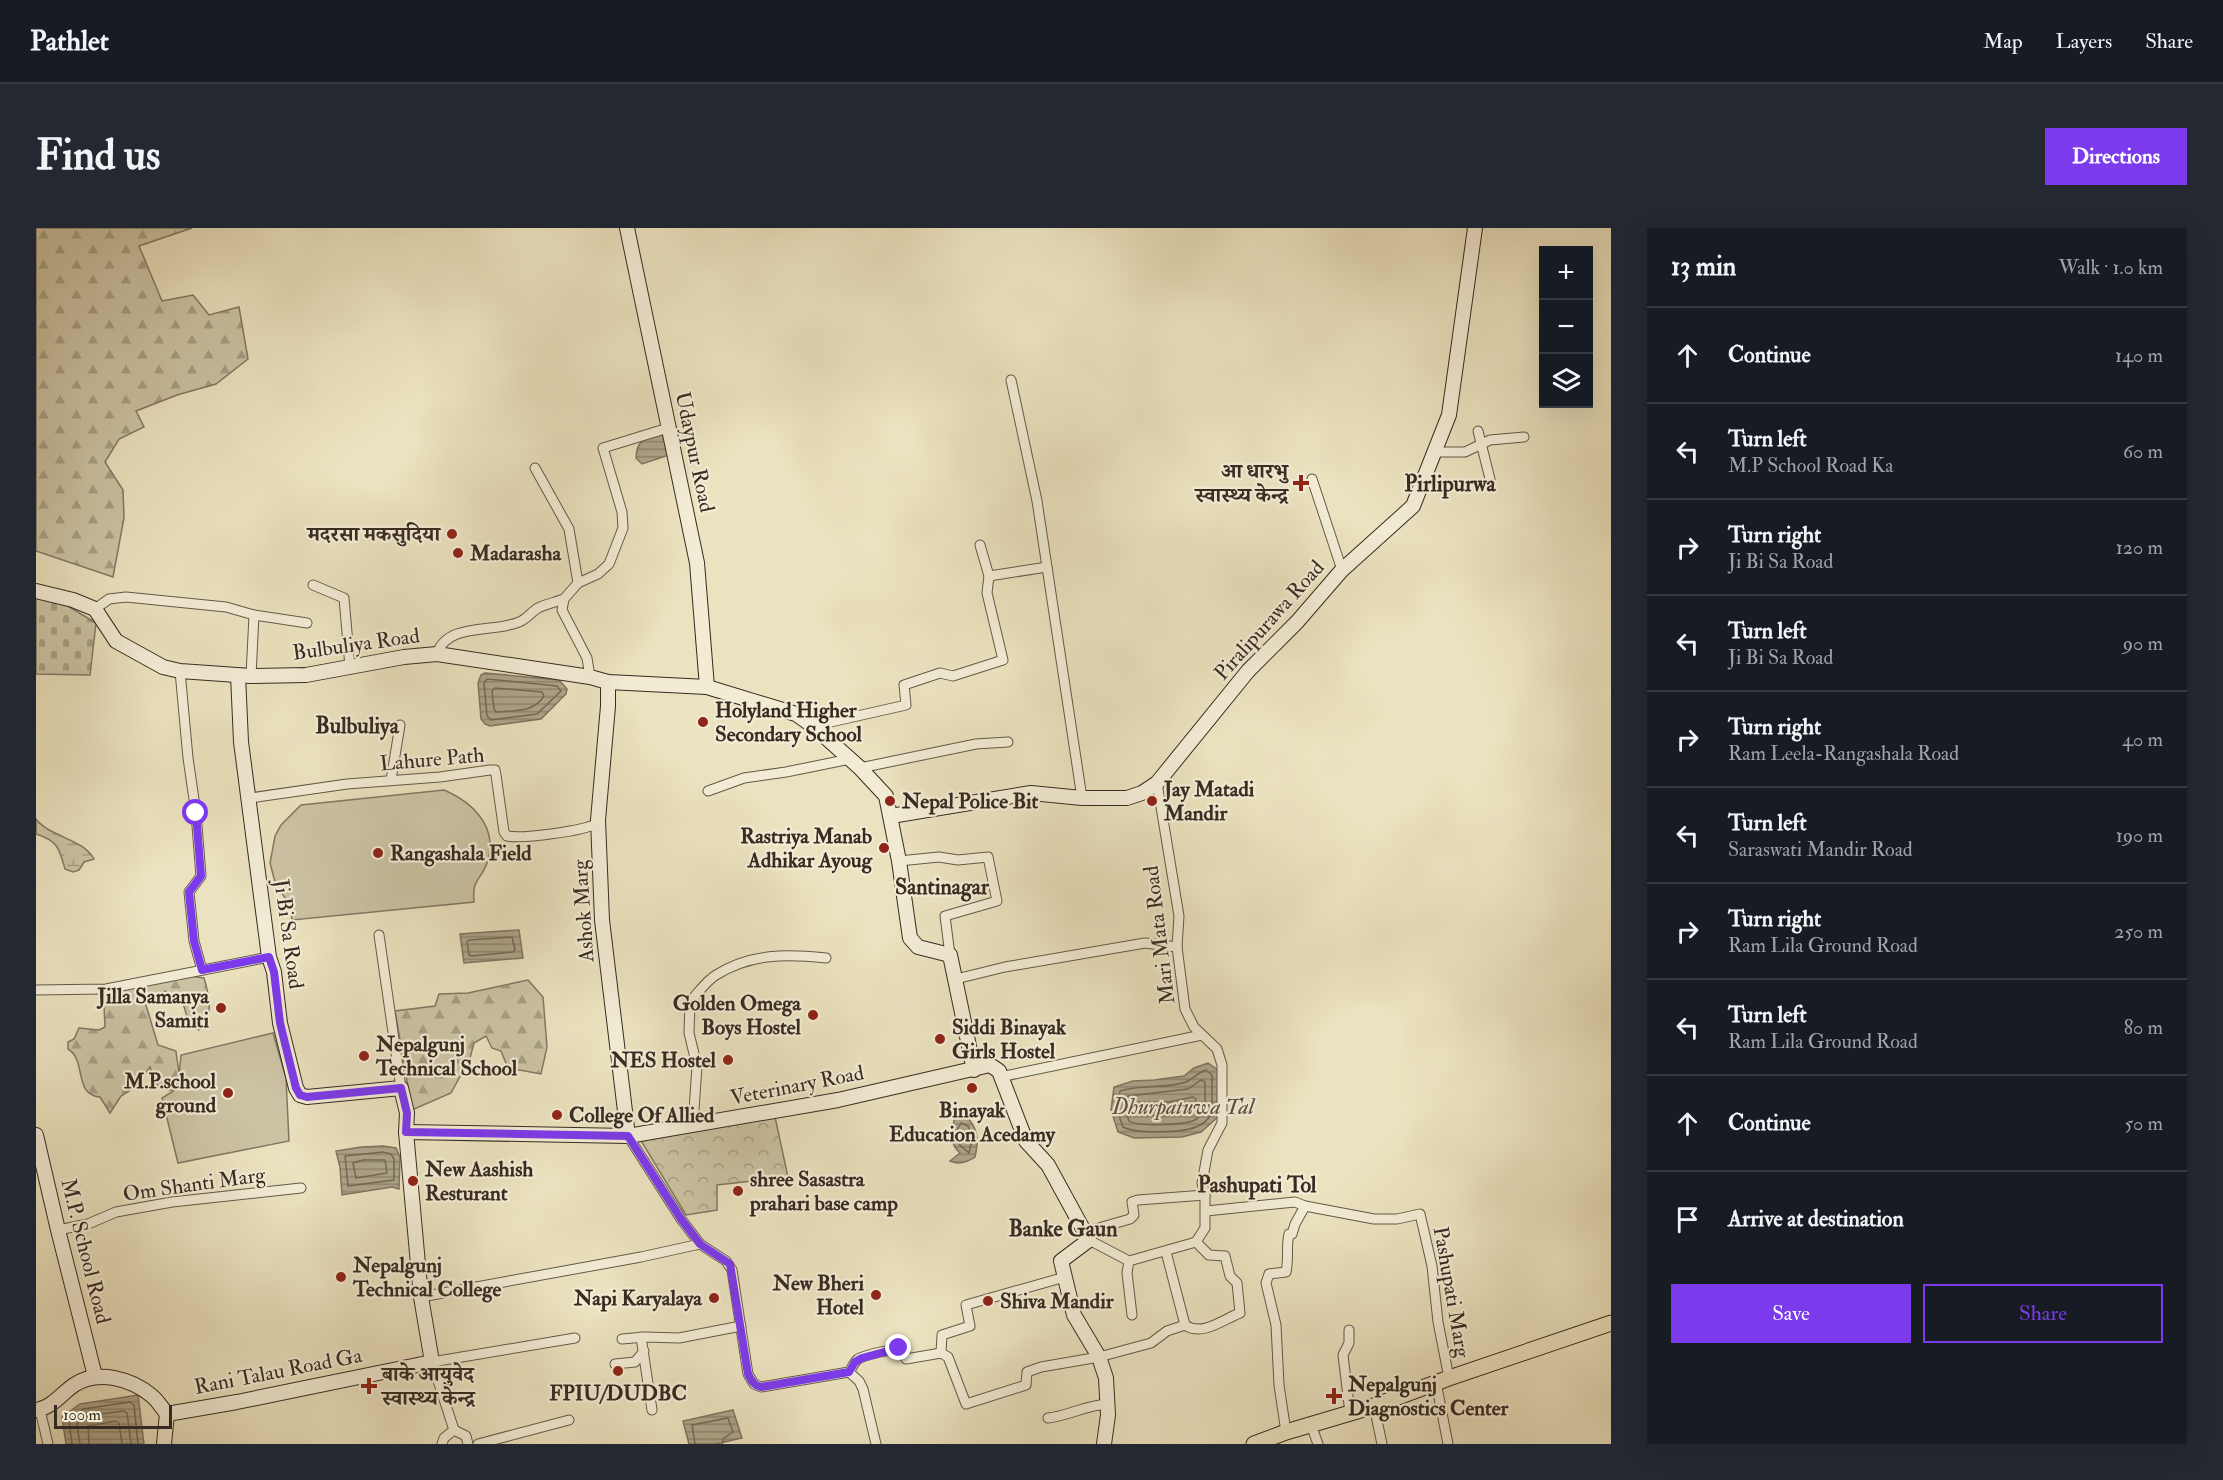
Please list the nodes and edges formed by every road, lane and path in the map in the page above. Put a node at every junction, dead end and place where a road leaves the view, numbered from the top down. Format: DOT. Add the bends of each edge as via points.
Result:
graph roads {
  1 [pos="627,228"];
  2 [pos="1475,228"];
  3 [pos="1011,380"];
  4 [pos="668,428"];
  5 [pos="1478,431"];
  6 [pos="1524,437"];
  7 [pos="1481,445"];
  8 [pos="1434,452"];
  9 [pos="535,468"];
  10 [pos="1312,479"];
  11 [pos="1490,479"];
  12 [pos="980,545"];
  13 [pos="1047,567"];
  14 [pos="1342,570"];
  15 [pos="989,576"];
  16 [pos="578,583"];
  17 [pos="314,585"];
  18 [pos="36,591"];
  19 [pos="564,598"];
  20 [pos="95,609"];
  21 [pos="254,615"];
  22 [pos="307,623"];
  23 [pos="437,654"];
  24 [pos="350,667"];
  25 [pos="180,671"];
  26 [pos="244,676"];
  27 [pos="590,677"];
  28 [pos="608,682"];
  29 [pos="707,687"];
  30 [pos="400,725"];
  31 [pos="813,726"];
  32 [pos="1008,742"];
  33 [pos="855,764"];
  34 [pos="391,780"];
  35 [pos="1157,783"];
  36 [pos="708,791"];
  37 [pos="250,798"];
  38 [pos="1082,798"];
  39 [pos="891,816"];
  40 [pos="598,823"];
  41 [pos="899,861"];
  42 [pos="379,935"];
  43 [pos="1177,947"];
  44 [pos="950,955"];
  45 [pos="269,957"];
  46 [pos="826,958"];
  47 [pos="202,970"];
  48 [pos="956,979"];
  49 [pos="36,990"];
  50 [pos="1202,1035"];
  51 [pos="974,1070"];
  52 [pos="1000,1077"];
  53 [pos="401,1088"];
  54 [pos="693,1125"];
  55 [pos="406,1132"];
  56 [pos="36,1135"];
  57 [pos="628,1136"];
  58 [pos="301,1188"];
  59 [pos="1205,1195"];
  60 [pos="1305,1206"];
  61 [pos="1206,1211"];
  62 [pos="58,1230"];
  63 [pos="1087,1236"];
  64 [pos="1196,1242"];
  65 [pos="700,1244"];
  66 [pos="1166,1252"];
  67 [pos="1128,1261"];
  68 [pos="1065,1277"];
  69 [pos="421,1297"];
  70 [pos="1132,1315"];
  71 [pos="1611,1323"];
  72 [pos="1185,1325"];
  73 [pos="741,1326"];
  74 [pos="1349,1330"];
  75 [pos="641,1337"];
  76 [pos="575,1338"];
  77 [pos="622,1339"];
  78 [pos="644,1351"];
  79 [pos="941,1353"];
  80 [pos="1099,1358"];
  81 [pos="432,1362"];
  82 [pos="615,1364"];
  83 [pos="849,1372"];
  84 [pos="95,1376"];
  85 [pos="1442,1380"];
  86 [pos="1107,1404"];
  87 [pos="1374,1406"];
  88 [pos="38,1410"];
  89 [pos="652,1410"];
  90 [pos="1350,1413"];
  91 [pos="167,1414"];
  92 [pos="1048,1418"];
  93 [pos="569,1420"];
  94 [pos="1311,1425"];
  95 [pos="454,1430"];
  96 [pos="1286,1432"];
  97 [pos="48,1444"];
  98 [pos="164,1444"];
  99 [pos="442,1444"];
  100 [pos="468,1444"];
  101 [pos="478,1444"];
  102 [pos="876,1444"];
  103 [pos="1104,1444"];
  104 [pos="1254,1444"];
  105 [pos="1318,1444"];
  106 [pos="1382,1444"];
  107 [pos="1448,1444"];
  1 -- 4 [label="street, Udaypur Road"];
  2 -- 8 [label="street, Piralipurawa Road" via="1449,415"];
  3 -- 13 [label="street"];
  4 -- 16 [label="street" via="603,448 623,528 609,564"];
  4 -- 29 [label="street, Udaypur Road" via="697,563"];
  5 -- 7 [label="street"];
  6 -- 7 [label="street" via="1490,440"];
  7 -- 8 [label="street" via="1465,452"];
  7 -- 11 [label="street"];
  8 -- 14 [label="street, Piralipurawa Road" via="1413,506"];
  9 -- 16 [label="street" via="569,529"];
  10 -- 14 [label="street"];
  12 -- 15 [label="street"];
  13 -- 15 [label="street"];
  13 -- 38 [label="street"];
  14 -- 35 [label="street, Piralipurawa Road" via="1248,671"];
  15 -- 31 [label="street" via="987,593 1003,660 953,676 940,673 904,685 906,705"];
  16 -- 19 [label="street"];
  17 -- 24 [label="street" via="344,598"];
  18 -- 20 [label="street"];
  19 -- 23 [label="street" via="536,609 518,623 448,638"];
  19 -- 27 [label="street" via="562,610 587,658"];
  20 -- 21 [label="street" via="110,599 126,597 226,607"];
  20 -- 25 [label="street, Bulbuliya Road" via="116,641 163,667"];
  21 -- 22 [label="street"];
  21 -- 26 [label="street"];
  23 -- 24 [label="street, Bulbuliya Road"];
  23 -- 27 [label="street, Bulbuliya Road"];
  24 -- 26 [label="street, Bulbuliya Road" via="306,675"];
  25 -- 26 [label="street, Bulbuliya Road"];
  25 -- 47 [label="street" via="201,876 189,892 194,941"];
  26 -- 37 [label="street, Ji Bi Sa Road" via="241,742"];
  27 -- 28 [label="street, Bulbuliya Road"];
  28 -- 29 [label="street, Bulbuliya Road"];
  28 -- 40 [label="street, Ashok Marg"];
  29 -- 31 [label="street, Bulbuliya Road" via="796,714"];
  30 -- 34 [label="street"];
  31 -- 33 [label="street, Bulbuliya Road"];
  32 -- 33 [label="street"];
  33 -- 36 [label="street" via="744,778"];
  33 -- 39 [label="street, Bulbuliya Road" via="886,796"];
  34 -- 37 [label="street, Lahure Path"];
  34 -- 40 [label="street, Lahure Path" via="495,770 507,836 556,833"];
  35 -- 38 [label="street, Piralipurawa Road" via="1127,798"];
  35 -- 43 [label="street, Mari Mata Road" via="1179,916"];
  37 -- 45 [label="street, Ji Bi Sa Road"];
  38 -- 39 [label="street, Piralipurawa Road" via="1031,794"];
  39 -- 41 [label="street, Bulbuliya Road"];
  40 -- 57 [label="street, Ashok Marg" via="602,920"];
  41 -- 44 [label="street, Bulbuliya Road" via="910,938 918,947"];
  41 -- 44 [label="street" via="988,857 997,901 945,916"];
  42 -- 53 [label="street"];
  43 -- 48 [label="street" via="1145,943"];
  43 -- 50 [label="street, Mari Mata Road" via="1185,1009"];
  44 -- 48 [label="street"];
  45 -- 47 [label="street"];
  45 -- 53 [label="street, Ji Bi Sa Road" via="280,1023 300,1095"];
  46 -- 54 [label="street" via="790,954 749,960 714,975 690,1002 689,1033 697,1066"];
  47 -- 49 [label="street" via="106,989"];
  48 -- 51 [label="street"];
  50 -- 52 [label="street"];
  50 -- 59 [label="street, Mari Mata Road" via="1217,1049 1222,1065 1222,1123 1208,1150 1202,1183"];
  51 -- 52 [label="street" via="990,1065 999,1071"];
  51 -- 54 [label="street, Veterinary Road" via="838,1100"];
  52 -- 63 [label="street" via="1026,1141 1048,1165"];
  53 -- 55 [label="street" via="407,1113"];
  54 -- 57 [label="street, Veterinary Road"];
  55 -- 57 [label="street, Veterinary Road"];
  55 -- 69 [label="street"];
  56 -- 62 [label="street, M.P. School Road"];
  57 -- 65 [label="street"];
  58 -- 62 [label="street, Om Shanti Marg" via="172,1202 116,1212 88,1224"];
  59 -- 61 [label="street, Mari Mata Road"];
  59 -- 63 [label="street" via="1132,1202 1134,1215 1130,1219"];
  60 -- 61 [label="street, Pashupati Marg" via="1294,1202"];
  60 -- 85 [label="street, Pashupati Marg" via="1374,1219 1420,1214 1432,1266"];
  60 -- 96 [label="street" via="1287,1237 1286,1272 1269,1274 1266,1283 1276,1325"];
  61 -- 64 [label="street, Mari Mata Road" via="1205,1228"];
  62 -- 84 [label="street, M.P. School Road"];
  63 -- 67 [label="street"];
  63 -- 68 [label="street" via="1061,1261"];
  64 -- 66 [label="street"];
  64 -- 72 [label="street" via="1209,1255 1225,1256 1230,1276 1237,1282 1240,1313 1203,1328 1190,1329"];
  65 -- 69 [label="street"];
  65 -- 73 [label="street" via="730,1264"];
  66 -- 67 [label="street"];
  66 -- 72 [label="street"];
  67 -- 70 [label="street"];
  68 -- 79 [label="street" via="966,1305 970,1326 942,1335"];
  68 -- 80 [label="street" via="1074,1315"];
  69 -- 81 [label="street"];
  71 -- 85 [label="main road"];
  72 -- 80 [label="street" via="1167,1331 1151,1343"];
  73 -- 75 [label="street" via="680,1338"];
  73 -- 83 [label="street" via="748,1374 758,1386"];
  74 -- 90 [label="street" via="1349,1343 1343,1355"];
  75 -- 77 [label="street"];
  75 -- 78 [label="street"];
  76 -- 81 [label="street"];
  78 -- 82 [label="street" via="635,1362"];
  78 -- 89 [label="street"];
  79 -- 80 [label="street" via="948,1357 966,1404 1026,1385 1027,1372"];
  79 -- 83 [label="street" via="906,1359 895,1348 862,1358"];
  80 -- 86 [label="street" via="1106,1378"];
  81 -- 91 [label="street, Rani Talau Road Ga"];
  81 -- 95 [label="street"];
  83 -- 102 [label="street" via="863,1389"];
  84 -- 88 [label="street" via="84,1379"];
  84 -- 91 [label="street" via="129,1382 153,1396"];
  85 -- 87 [label="main road"];
  85 -- 107 [label="street"];
  86 -- 92 [label="street"];
  86 -- 103 [label="street"];
  87 -- 90 [label="main road"];
  87 -- 106 [label="street"];
  88 -- 97 [label="street"];
  90 -- 94 [label="main road"];
  91 -- 98 [label="street"];
  93 -- 101 [label="street"];
  94 -- 96 [label="main road"];
  94 -- 105 [label="street"];
  95 -- 99 [label="street"];
  95 -- 100 [label="street" via="466,1436"];
  96 -- 104 [label="main road"];
}
